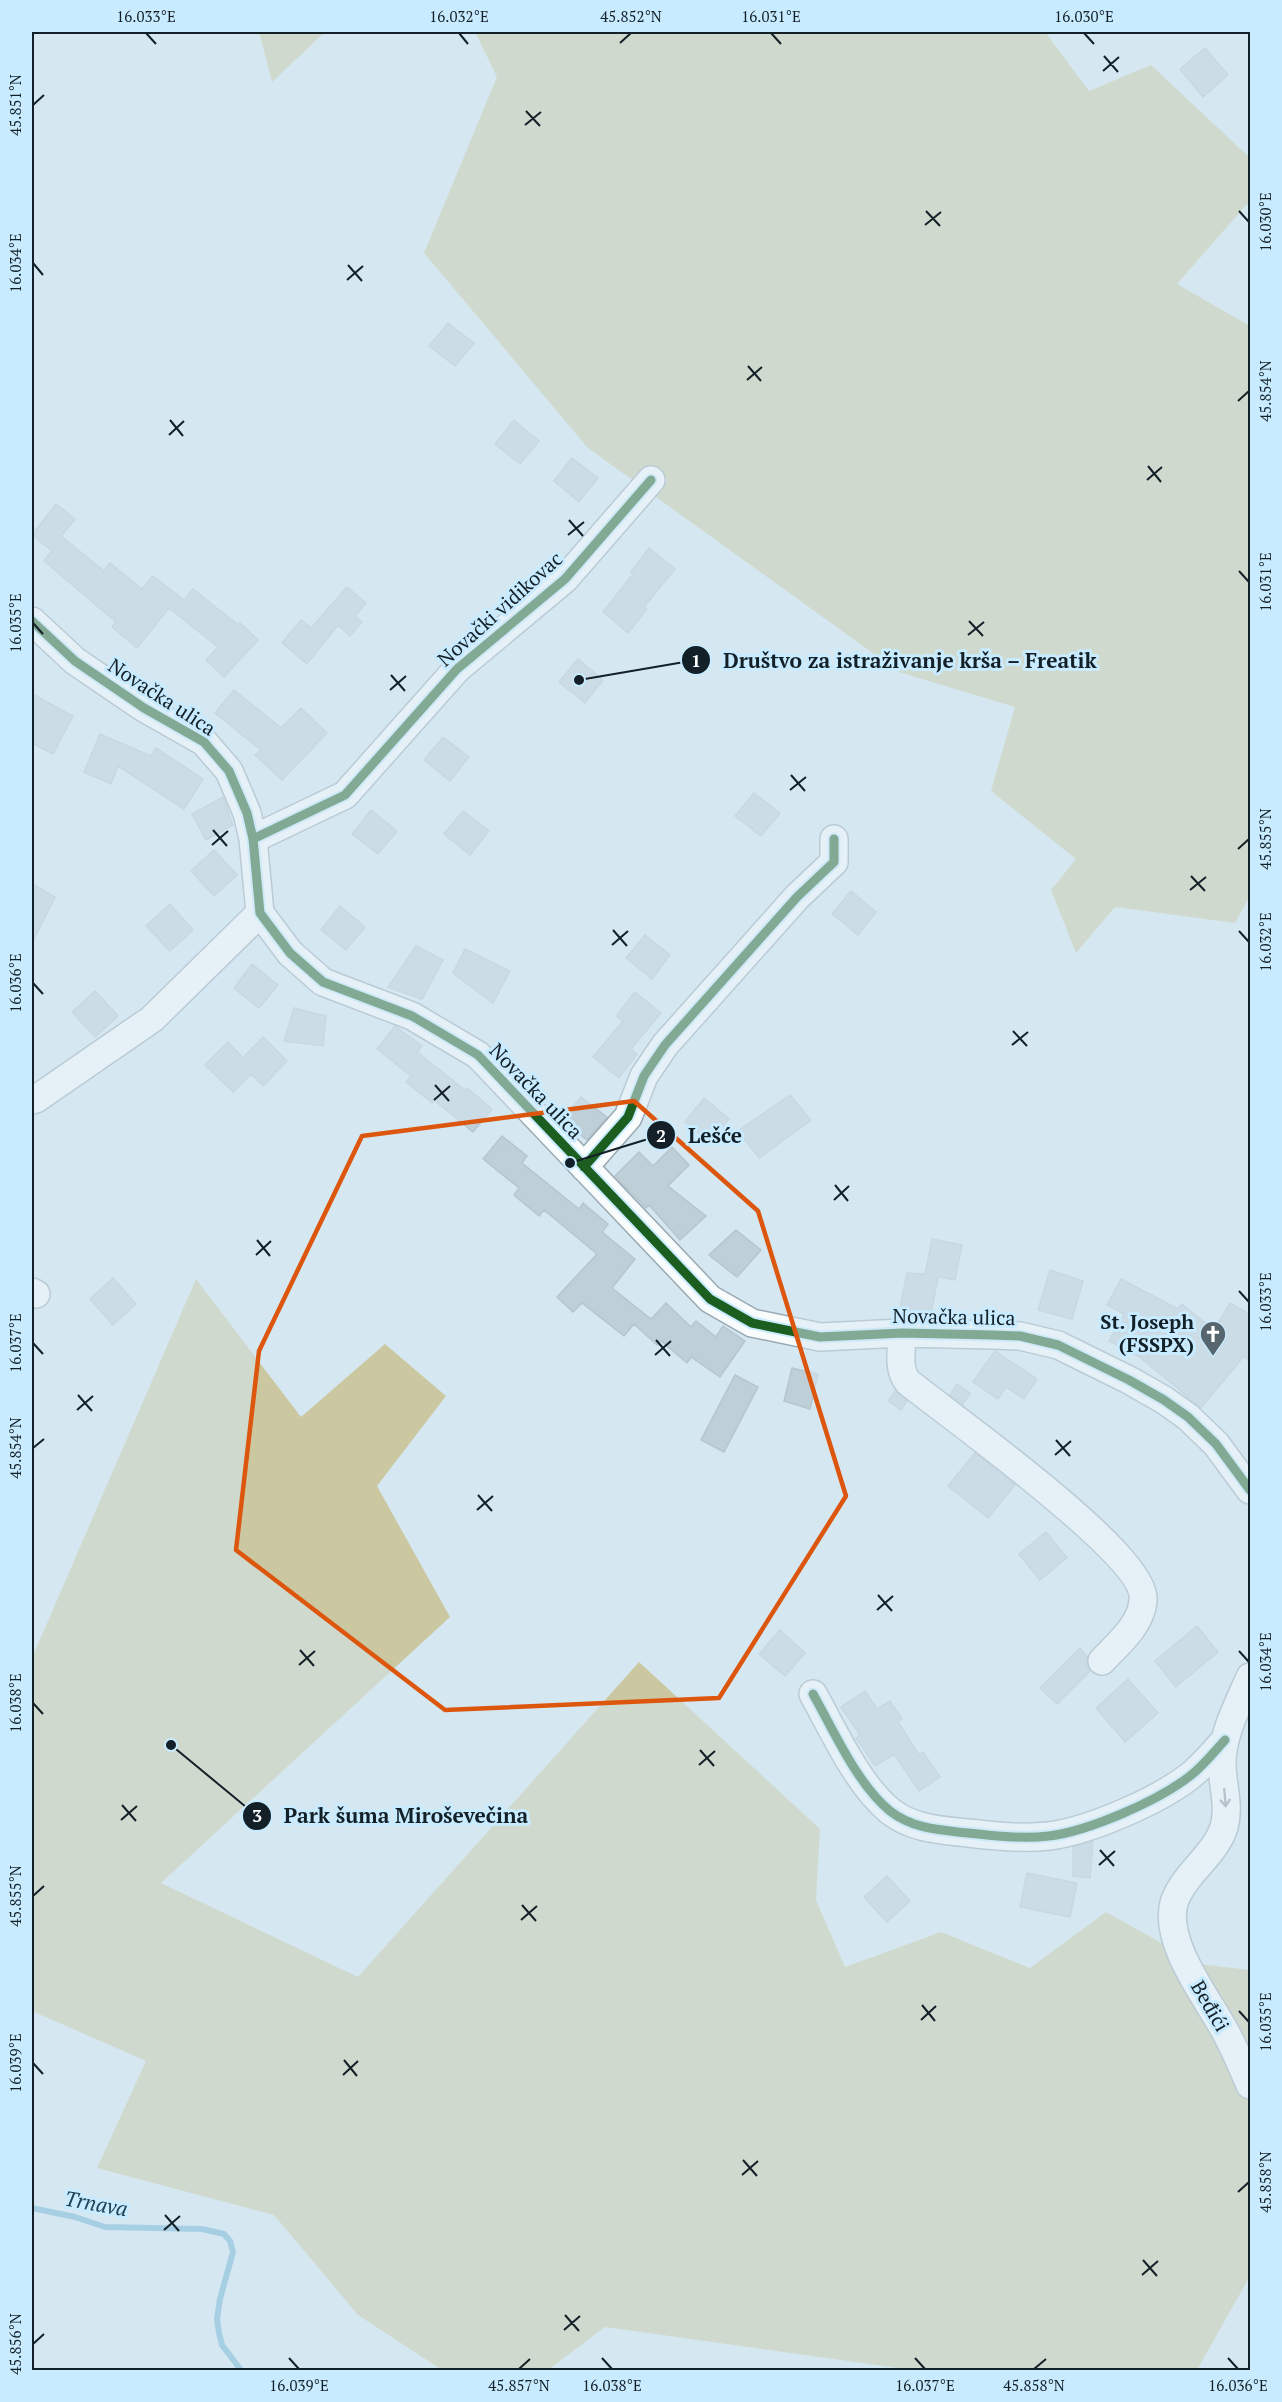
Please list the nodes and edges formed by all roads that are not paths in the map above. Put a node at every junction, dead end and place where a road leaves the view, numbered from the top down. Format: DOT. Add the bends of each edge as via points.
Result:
graph roads {
  1 [pos="651,480"];
  2 [pos="32,621"];
  3 [pos="253,839"];
  4 [pos="834,839"];
  5 [pos="260,913"];
  6 [pos="32,1100"];
  7 [pos="584,1167"];
  8 [pos="902,1333"];
  9 [pos="1251,1490"];
  10 [pos="1102,1661"];
  11 [pos="1251,1677"];
  12 [pos="813,1694"];
  13 [pos="1225,1740"];
  14 [pos="1251,2085"];
  1 -- 3 [label="street, Novački vidikovac" via="565,579 457,669 345,795"];
  2 -- 3 [label="street, Novačka ulica" via="75,661 144,708 204,742 229,771"];
  3 -- 5 [label="street, Novačka ulica"];
  4 -- 7 [label="street" via="834,862 789,906 665,1045 644,1076 628,1117"];
  5 -- 6 [label="street" via="152,1019"];
  5 -- 7 [label="street, Novačka ulica" via="290,953 323,982 412,1016 478,1055"];
  7 -- 8 [label="street, Novačka ulica" via="710,1299 752,1323 820,1337"];
  8 -- 9 [label="street, Novačka ulica" via="1020,1336 1058,1345 1087,1358 1164,1400 1188,1418 1216,1444"];
  8 -- 10 [label="street, Novačka ulica" via="902,1369 908,1382 1092,1530 1134,1576 1144,1599 1140,1612 1122,1641"];
  11 -- 13 [label="street"];
  12 -- 13 [label="street" via="870,1790 890,1810 920,1827 1006,1838 1060,1834 1132,1810 1192,1775"];
  13 -- 14 [label="street, Beđići, one-way" via="1224,1827 1180,1890 1171,1927 1192,1977 1226,2032"];
}
